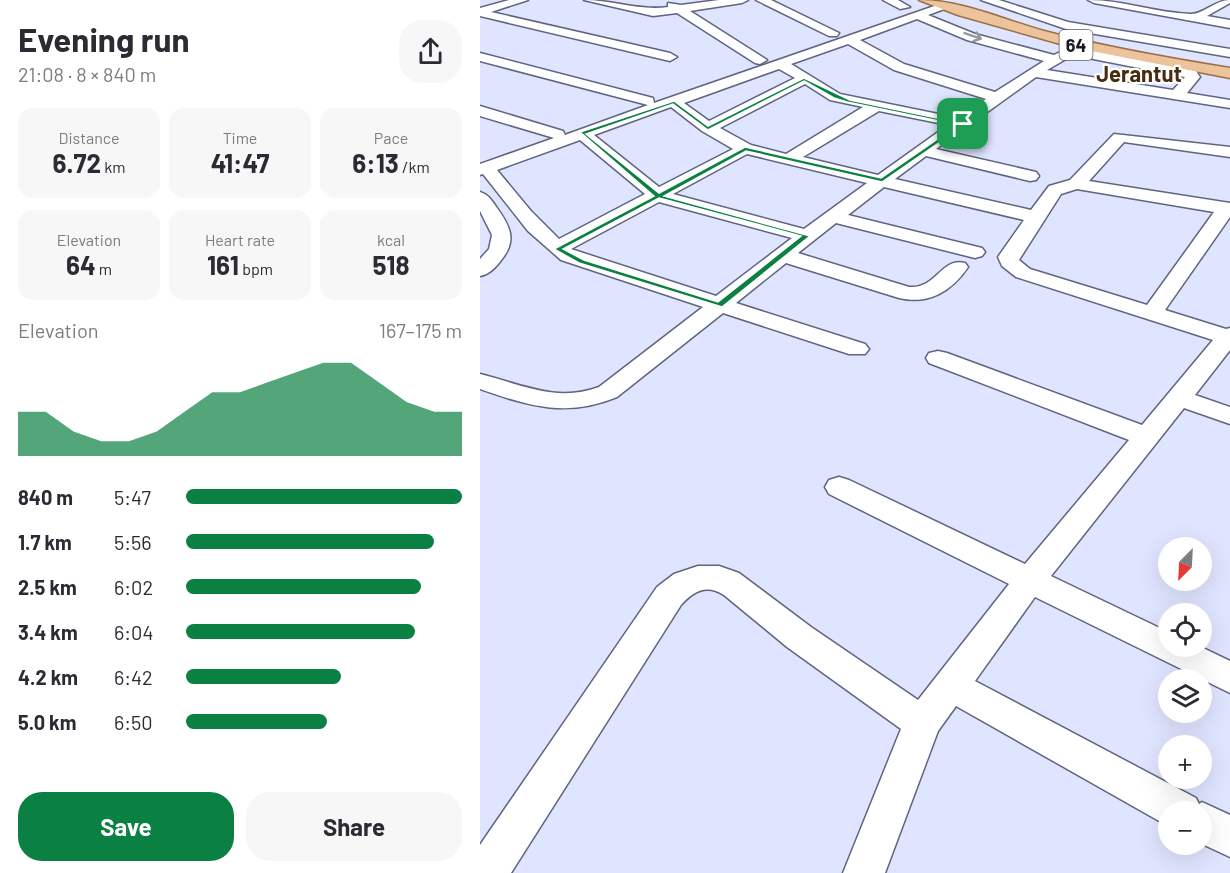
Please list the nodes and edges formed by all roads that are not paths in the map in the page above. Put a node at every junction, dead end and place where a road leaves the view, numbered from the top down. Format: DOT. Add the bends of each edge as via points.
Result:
graph roads {
  1 [pos="522,0"];
  2 [pos="590,0"];
  3 [pos="664,0"];
  4 [pos="742,0"];
  5 [pos="762,0"];
  6 [pos="775,0"];
  7 [pos="889,0"];
  8 [pos="924,0"];
  9 [pos="987,0"];
  10 [pos="1097,0"];
  11 [pos="1228,0"];
  12 [pos="948,3"];
  13 [pos="904,6"];
  14 [pos="680,10"];
  15 [pos="480,12"];
  16 [pos="918,15"];
  17 [pos="1195,18"];
  18 [pos="1230,24"];
  19 [pos="840,34"];
  20 [pos="1076,48"];
  21 [pos="1230,53"];
  22 [pos="480,57"];
  23 [pos="670,57"];
  24 [pos="1053,59"];
  25 [pos="760,60"];
  26 [pos="780,63"];
  27 [pos="1230,66"];
  28 [pos="1033,72"];
  29 [pos="1230,73"];
  30 [pos="804,79"];
  31 [pos="693,85"];
  32 [pos="709,89"];
  33 [pos="1176,96"];
  34 [pos="999,98"];
  35 [pos="648,101"];
  36 [pos="674,102"];
  37 [pos="1230,104"];
  38 [pos="874,107"];
  39 [pos="480,111"];
  40 [pos="963,124"];
  41 [pos="708,128"];
  42 [pos="557,134"];
  43 [pos="582,134"];
  44 [pos="745,149"];
  45 [pos="924,151"];
  46 [pos="1230,152"];
  47 [pos="789,159"];
  48 [pos="482,166"];
  49 [pos="1030,176"];
  50 [pos="882,180"];
  51 [pos="1076,184"];
  52 [pos="658,196"];
  53 [pos="480,198"];
  54 [pos="1228,209"];
  55 [pos="834,217"];
  56 [pos="1036,217"];
  57 [pos="807,236"];
  58 [pos="557,249"];
  59 [pos="975,252"];
  60 [pos="782,255"];
  61 [pos="484,263"];
  62 [pos="958,267"];
  63 [pos="719,305"];
  64 [pos="1150,315"];
  65 [pos="1229,337"];
  66 [pos="857,349"];
  67 [pos="938,358"];
  68 [pos="480,381"];
  69 [pos="1179,398"];
  70 [pos="1230,416"];
  71 [pos="1147,437"];
  72 [pos="839,487"];
  73 [pos="1031,579"];
  74 [pos="1230,678"];
  75 [pos="950,685"];
  76 [pos="922,723"];
  77 [pos="1162,801"];
  78 [pos="1212,827"];
  79 [pos="1230,837"];
  80 [pos="486,873"];
  81 [pos="864,873"];
  1 -- 15 [label="street"];
  2 -- 14 [label="street" via="653,13"];
  3 -- 14 [label="street"];
  4 -- 14 [label="street"];
  5 -- 19 [label="street"];
  6 -- 19 [label="street"];
  7 -- 13 [label="street"];
  8 -- 12 [label="main road, 64"];
  8 -- 13 [label="street"];
  9 -- 21 [label="street" via="1066,25"];
  10 -- 17 [label="street"];
  11 -- 17 [label="street"];
  12 -- 16 [label="street"];
  12 -- 20 [label="main road, 64" via="1001,25"];
  12 -- 27 [label="main road, 64" via="1104,45"];
  13 -- 19 [label="street"];
  14 -- 25 [label="street"];
  15 -- 23 [label="street"];
  16 -- 19 [label="street"];
  16 -- 24 [label="street, one-way" via="971,37"];
  17 -- 18 [label="street"];
  19 -- 25 [label="street"];
  19 -- 26 [label="street"];
  19 -- 34 [label="street" via="899,67"];
  20 -- 24 [label="street"];
  20 -- 29 [label="main road, 64"];
  20 -- 33 [label="street" via="1191,74 1193,77"];
  22 -- 35 [label="street"];
  24 -- 28 [label="street"];
  25 -- 31 [label="street"];
  26 -- 30 [label="street"];
  26 -- 32 [label="street"];
  28 -- 33 [label="street"];
  28 -- 34 [label="street"];
  30 -- 38 [label="street" via="836,97"];
  30 -- 41 [label="street"];
  31 -- 32 [label="street"];
  31 -- 35 [label="street"];
  32 -- 36 [label="street"];
  33 -- 37 [label="street"];
  34 -- 40 [label="street"];
  35 -- 42 [label="street"];
  36 -- 41 [label="street"];
  36 -- 43 [label="street"];
  38 -- 40 [label="street"];
  38 -- 47 [label="street"];
  39 -- 42 [label="street"];
  40 -- 45 [label="street"];
  41 -- 44 [label="street"];
  42 -- 48 [label="street"];
  43 -- 48 [label="street"];
  43 -- 52 [label="street"];
  44 -- 47 [label="street"];
  44 -- 52 [label="street"];
  45 -- 49 [label="street"];
  45 -- 50 [label="street"];
  46 -- 51 [label="street" via="1120,137"];
  47 -- 50 [label="street"];
  48 -- 58 [label="street"];
  50 -- 55 [label="street"];
  50 -- 56 [label="street"];
  51 -- 54 [label="street"];
  51 -- 56 [label="street" via="1055,190"];
  52 -- 57 [label="street"];
  52 -- 58 [label="street"];
  53 -- 61 [label="street" via="502,230 504,242"];
  54 -- 64 [label="street"];
  55 -- 57 [label="street"];
  55 -- 59 [label="street"];
  56 -- 64 [label="street" via="1008,257 1009,262 1023,273"];
  57 -- 60 [label="street"];
  58 -- 63 [label="street" via="581,261"];
  60 -- 62 [label="street" via="921,295 933,292"];
  60 -- 63 [label="street"];
  63 -- 66 [label="street"];
  63 -- 68 [label="street" via="609,392 584,402 567,404"];
  64 -- 65 [label="street"];
  65 -- 69 [label="street"];
  67 -- 71 [label="street"];
  69 -- 70 [label="street"];
  69 -- 71 [label="street"];
  71 -- 73 [label="street"];
  72 -- 73 [label="street"];
  73 -- 74 [label="street"];
  73 -- 75 [label="street"];
  75 -- 76 [label="street"];
  75 -- 77 [label="street"];
  76 -- 80 [label="street" via="735,587 708,576 692,579 669,596"];
  76 -- 81 [label="street"];
  78 -- 79 [label="street"];
}
